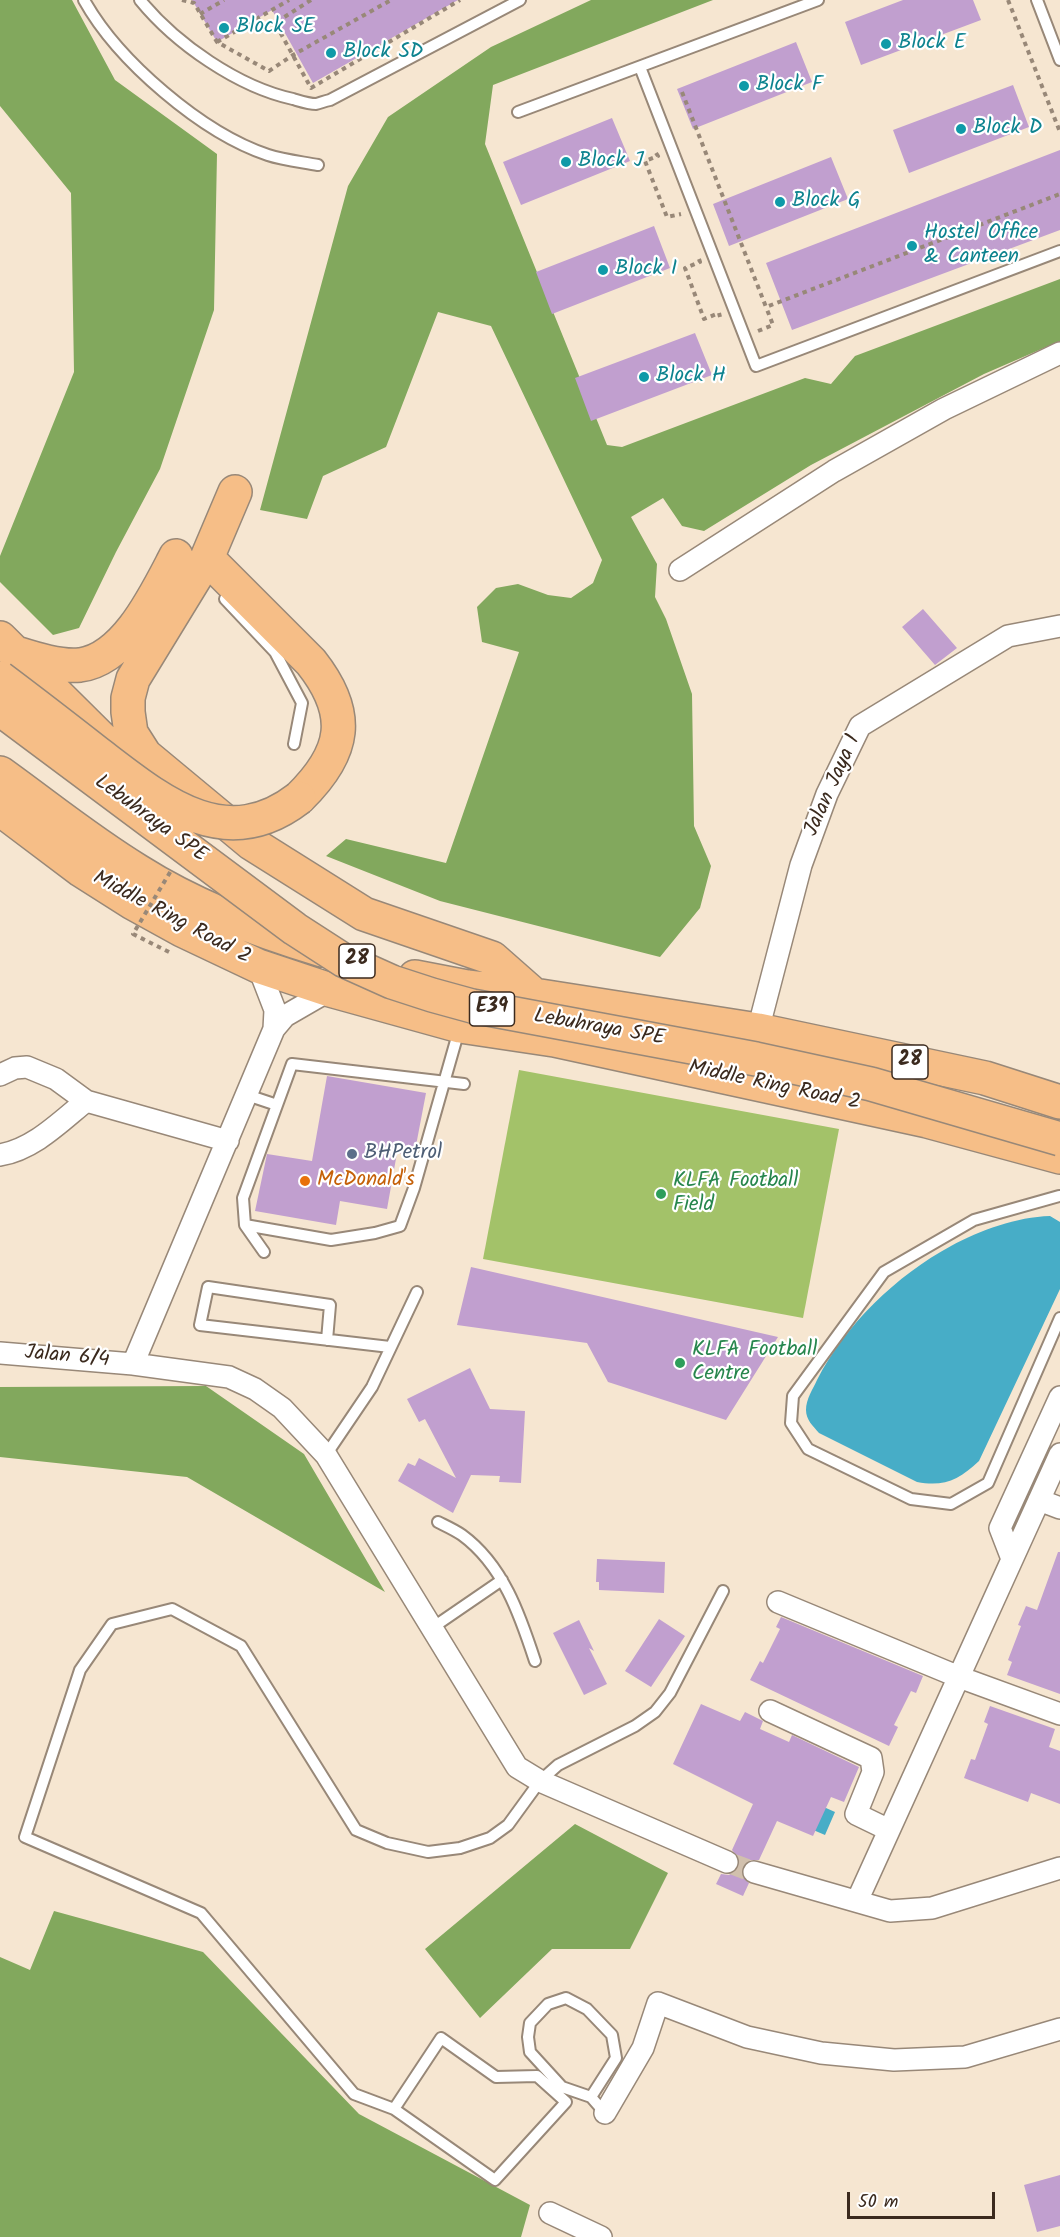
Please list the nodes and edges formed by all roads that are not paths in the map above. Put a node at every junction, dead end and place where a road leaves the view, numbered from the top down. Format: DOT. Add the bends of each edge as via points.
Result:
graph roads {
  1 [pos="84,0"];
  2 [pos="140,0"];
  3 [pos="520,0"];
  4 [pos="818,0"];
  5 [pos="1037,0"];
  6 [pos="506,4"];
  7 [pos="1060,60"];
  8 [pos="640,67"];
  9 [pos="519,112"];
  10 [pos="318,165"];
  11 [pos="1060,251"];
  12 [pos="1060,353"];
  13 [pos="235,492"];
  14 [pos="197,566"];
  15 [pos="680,570"];
  16 [pos="221,595"];
  17 [pos="1060,626"];
  18 [pos="5,656"];
  19 [pos="0,709"];
  20 [pos="294,744"];
  21 [pos="0,773"];
  22 [pos="0,809"];
  23 [pos="364,914"];
  24 [pos="258,966"];
  25 [pos="330,990"];
  26 [pos="534,995"];
  27 [pos="460,1026"];
  28 [pos="273,1029"];
  29 [pos="758,1030"];
  30 [pos="0,1075"];
  31 [pos="444,1082"];
  32 [pos="464,1084"];
  33 [pos="247,1095"];
  34 [pos="86,1101"];
  35 [pos="1060,1102"];
  36 [pos="277,1105"];
  37 [pos="1060,1139"];
  38 [pos="228,1141"];
  39 [pos="0,1155"];
  40 [pos="1060,1157"];
  41 [pos="1060,1195"];
  42 [pos="244,1225"];
  43 [pos="264,1252"];
  44 [pos="417,1292"];
  45 [pos="1060,1318"];
  46 [pos="327,1340"];
  47 [pos="390,1347"];
  48 [pos="0,1353"];
  49 [pos="133,1364"];
  50 [pos="1060,1397"];
  51 [pos="1060,1454"];
  52 [pos="326,1455"];
  53 [pos="1039,1500"];
  54 [pos="1060,1508"];
  55 [pos="438,1522"];
  56 [pos="1012,1559"];
  57 [pos="502,1580"];
  58 [pos="723,1591"];
  59 [pos="778,1602"];
  60 [pos="432,1628"];
  61 [pos="535,1661"];
  62 [pos="959,1677"];
  63 [pos="770,1711"];
  64 [pos="1060,1714"];
  65 [pos="540,1781"];
  66 [pos="889,1830"];
  67 [pos="727,1862"];
  68 [pos="1060,1868"];
  69 [pos="754,1872"];
  70 [pos="857,1901"];
  71 [pos="1060,2029"];
  72 [pos="598,2105"];
  73 [pos="394,2109"];
  74 [pos="550,2213"];
  75 [pos="601,2237"];
  1 -- 10 [label="lane" via="141,72 180,105 220,133 268,155"];
  2 -- 6 [label="lane" via="178,38 230,73 276,96 315,104 330,100"];
  3 -- 6 [label="lane"];
  4 -- 8 [label="lane"];
  5 -- 7 [label="lane"];
  8 -- 9 [label="lane"];
  8 -- 11 [label="lane" via="756,366"];
  12 -- 15 [label="street" via="944,409 834,471"];
  13 -- 14 [label="highway"];
  14 -- 18 [label="highway" via="161,585 131,632 109,654 80,665"];
  14 -- 18 [label="highway, bridge" via="311,662 337,707 338,741 329,762 315,782 285,809 246,823 192,816 150,793"];
  14 -- 23 [label="highway" via="133,680 128,698 131,733 145,754 251,843"];
  16 -- 20 [label="lane" via="275,652 290,678 302,703"];
  17 -- 29 [label="street, Jalan Jaya 1" via="1008,636 860,726 827,794 801,865"];
  18 -- 23 [label="highway, Lebuhraya SPE" via="142,780 237,852 279,877"];
  19 -- 37 [label="highway, Lebuhraya SPE / E39, bridge" via="295,929 343,960 392,982 472,1006 871,1084"];
  21 -- 26 [label="highway, Middle Ring Road 2 / 28" via="137,871 194,902 265,933 396,973"];
  22 -- 24 [label="highway, Middle Ring Road 2 / 28" via="81,870 133,903"];
  23 -- 26 [label="highway" via="492,958"];
  24 -- 25 [label="highway, Middle Ring Road 2 / 28"];
  24 -- 28 [label="street" via="275,1010"];
  25 -- 27 [label="highway, Middle Ring Road 2 / 28"];
  25 -- 28 [label="street" via="285,1017"];
  26 -- 29 [label="highway, Middle Ring Road 2 / 28"];
  27 -- 31 [label="lane"];
  27 -- 40 [label="highway, Middle Ring Road 2 / 28" via="554,1040 799,1093 927,1121"];
  28 -- 33 [label="street"];
  29 -- 35 [label="highway, Middle Ring Road 2 / 28" via="985,1078"];
  30 -- 34 [label="street" via="27,1067 56,1079"];
  31 -- 32 [label="lane"];
  31 -- 36 [label="lane" via="292,1064"];
  31 -- 42 [label="lane" via="400,1226 331,1240"];
  33 -- 36 [label="lane"];
  33 -- 38 [label="street"];
  34 -- 38 [label="street"];
  34 -- 39 [label="street" via="48,1132 14,1153"];
  36 -- 42 [label="lane" via="243,1198"];
  38 -- 49 [label="street"];
  41 -- 45 [label="lane" via="974,1220 884,1272 793,1396 791,1423 808,1449 911,1499 951,1504 988,1483"];
  42 -- 43 [label="lane"];
  44 -- 47 [label="lane"];
  46 -- 46 [label="lane" via="330,1305 208,1287 200,1325"];
  46 -- 47 [label="lane"];
  47 -- 52 [label="lane" via="372,1387"];
  48 -- 49 [label="street, Jalan 6/4"];
  49 -- 52 [label="street, Jalan 6/4" via="229,1377 255,1389 282,1408"];
  50 -- 56 [label="street" via="1000,1528"];
  51 -- 53 [label="street"];
  52 -- 60 [label="street, Jalan 6/4"];
  53 -- 54 [label="street"];
  53 -- 56 [label="street"];
  55 -- 57 [label="lane" via="462,1535 488,1559"];
  56 -- 62 [label="street"];
  57 -- 60 [label="lane"];
  57 -- 61 [label="lane" via="522,1620"];
  58 -- 65 [label="lane" via="670,1694 655,1712 558,1765"];
  59 -- 62 [label="street"];
  60 -- 65 [label="street, Jalan 6/4" via="517,1767"];
  62 -- 64 [label="street"];
  62 -- 66 [label="street"];
  63 -- 66 [label="street" via="871,1758 873,1772 856,1814"];
  65 -- 67 [label="street, Jalan 6/4"];
  65 -- 73 [label="lane" via="508,1825 490,1838 460,1848 428,1852 387,1843 356,1830 241,1647 172,1609 112,1624 80,1670 25,1837 201,1913 354,2094"];
  66 -- 70 [label="street"];
  68 -- 70 [label="street" via="932,1908 890,1911"];
  69 -- 70 [label="street"];
  71 -- 72 [label="street" via="965,2057 894,2060 821,2053 747,2037 658,2003 644,2048"];
  72 -- 72 [label="lane" via="615,2058 612,2035 587,2009 566,1998 548,2004 530,2022 530,2052 562,2087"];
  73 -- 73 [label="lane" via="495,2180 566,2102 537,2076 496,2077 441,2038"];
  74 -- 75 [label="street"];
}
